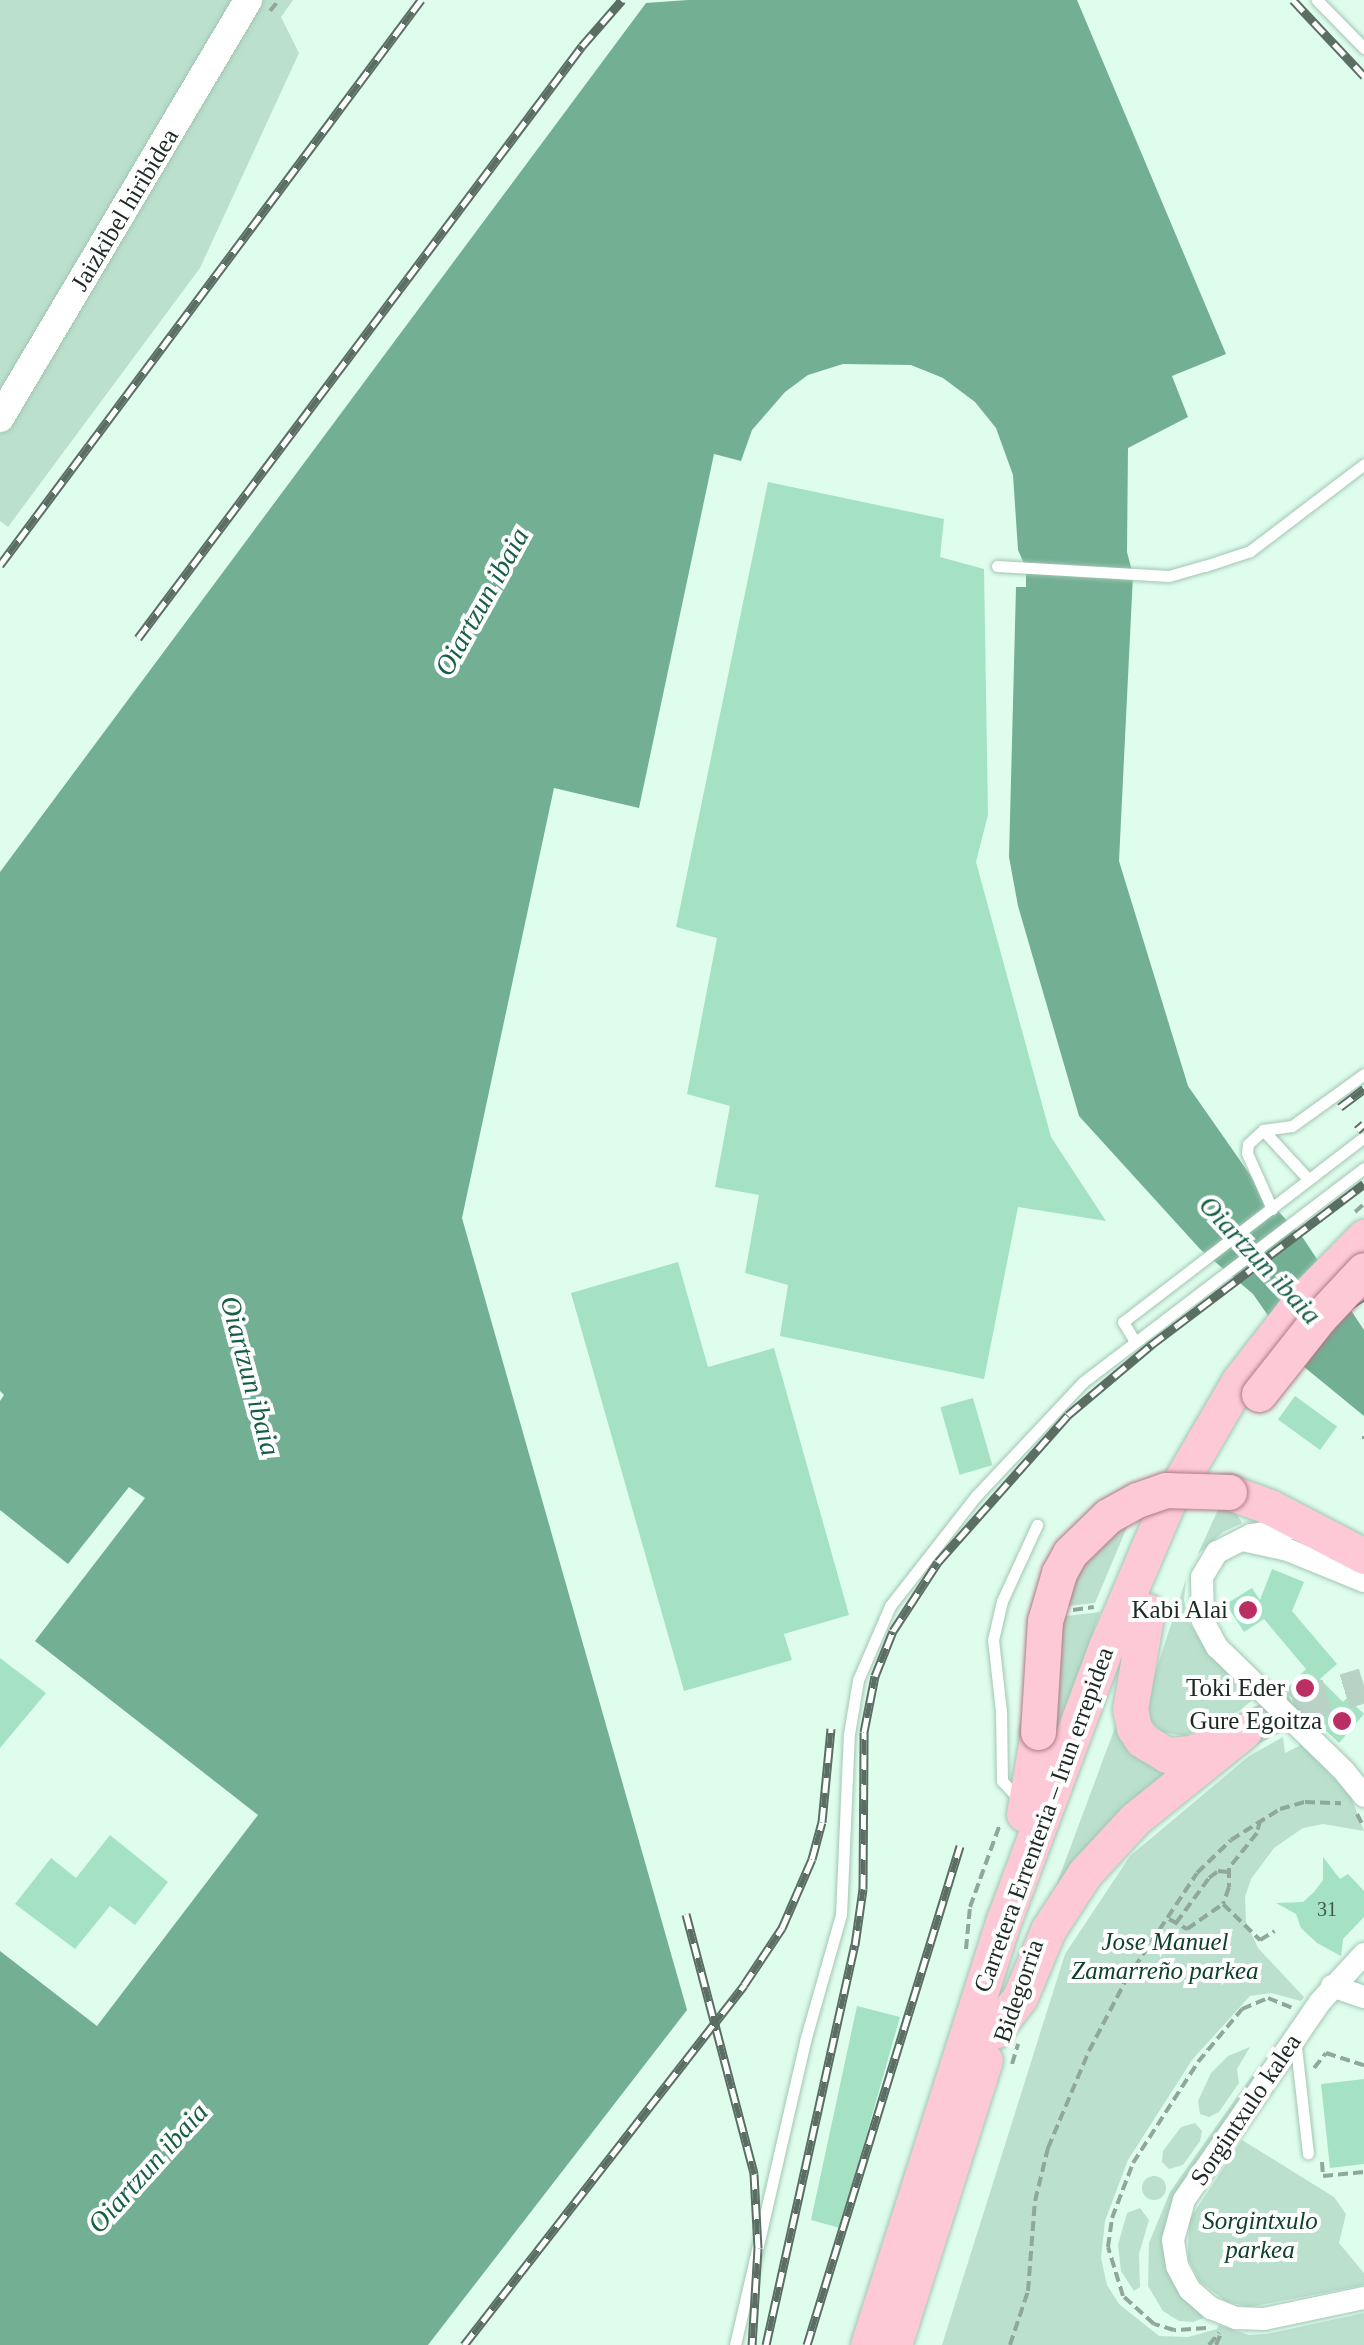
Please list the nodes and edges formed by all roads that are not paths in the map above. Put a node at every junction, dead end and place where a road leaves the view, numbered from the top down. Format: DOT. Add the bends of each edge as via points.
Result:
graph roads {
  1 [pos="248,0"];
  2 [pos="1317,0"];
  3 [pos="1364,48"];
  4 [pos="0,418"];
  5 [pos="1364,464"];
  6 [pos="997,566"];
  7 [pos="1364,1074"];
  8 [pos="1264,1130"];
  9 [pos="1362,1138"];
  10 [pos="1364,1168"];
  11 [pos="1308,1179"];
  12 [pos="1271,1210"];
  13 [pos="1364,1236"];
  14 [pos="1364,1270"];
  15 [pos="1134,1340"];
  16 [pos="1249,1388"];
  17 [pos="1037,1525"];
  18 [pos="1308,1526"];
  19 [pos="1234,1541"];
  20 [pos="1364,1556"];
  21 [pos="1364,1581"];
  22 [pos="1147,1610"];
  23 [pos="1354,1804"];
  24 [pos="1026,1805"];
  25 [pos="1005,1917"];
  26 [pos="1364,1954"];
  27 [pos="1347,1973"];
  28 [pos="1364,1997"];
  29 [pos="1301,2028"];
  30 [pos="1009,2030"];
  31 [pos="1308,2153"];
  32 [pos="1364,2298"];
  33 [pos="875,2342"];
  34 [pos="735,2345"];
  1 -- 4 [label="street, Jaizkibel hiribidea"];
  2 -- 3 [label="lane"];
  5 -- 6 [label="lane" via="1250,552 1169,576"];
  7 -- 8 [label="lane" via="1292,1126"];
  8 -- 11 [label="lane"];
  8 -- 12 [label="lane" via="1247,1153"];
  9 -- 11 [label="lane"];
  10 -- 15 [label="lane"];
  11 -- 12 [label="lane"];
  12 -- 15 [label="lane" via="1123,1322"];
  13 -- 16 [label="main road, Carretera Errenteria – Irun errepidea" via="1302,1301"];
  14 -- 16 [label="main road, Carretera Errenteria – Irun errepidea, bridge"];
  15 -- 34 [label="lane" via="1083,1382 976,1496 912,1574 873,1641 849,1734 840,1915"];
  16 -- 22 [label="main road, Carretera Errenteria – Irun errepidea"];
  16 -- 25 [label="main road, Carretera Errenteria – Irun errepidea" via="1166,1506"];
  17 -- 24 [label="lane" via="992,1640 1002,1781"];
  18 -- 19 [label="street"];
  18 -- 20 [label="main road"];
  18 -- 24 [label="main road, bridge" via="1229,1492 1166,1490 1097,1524 1070,1554 1045,1621"];
  19 -- 21 [label="street" via="1274,1545"];
  19 -- 23 [label="street" via="1217,1552 1202,1577 1208,1634"];
  22 -- 30 [label="main road, Carretera Errenteria – Irun errepidea" via="1059,1837"];
  22 -- 30 [label="main road" via="1130,1709 1142,1740 1167,1754 1191,1754 1244,1731 1135,1819 1085,1873 1048,1930"];
  24 -- 25 [label="main road" via="1008,1871"];
  25 -- 33 [label="main road, Carretera Errenteria – Irun errepidea"];
  26 -- 27 [label="street, Sorgintxulo kalea"];
  27 -- 28 [label="street"];
  27 -- 29 [label="street, Sorgintxulo kalea"];
  29 -- 31 [label="lane"];
  29 -- 32 [label="street, Sorgintxulo kalea" via="1184,2200 1173,2240 1177,2266 1200,2300 1236,2318 1264,2319"];
  30 -- 33 [label="main road, Carretera Errenteria – Irun errepidea"];
}
